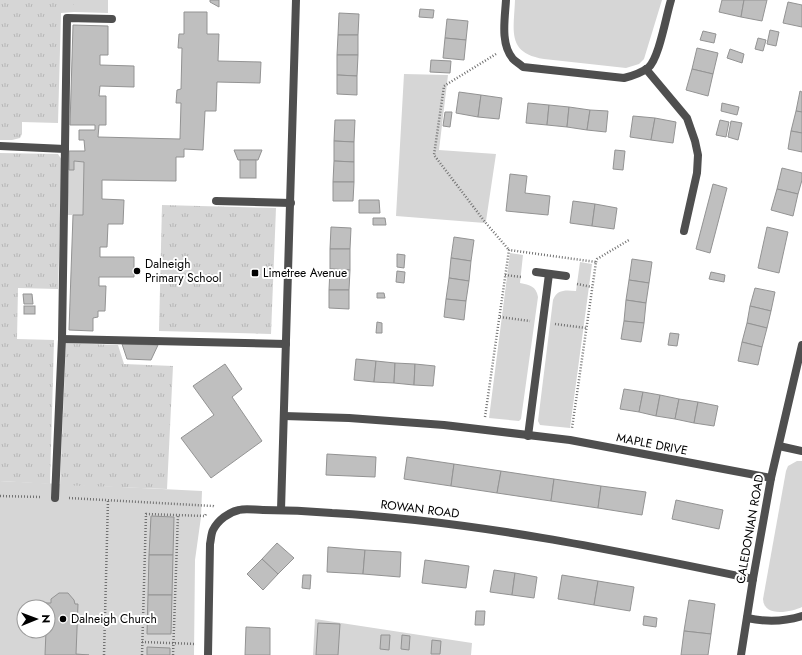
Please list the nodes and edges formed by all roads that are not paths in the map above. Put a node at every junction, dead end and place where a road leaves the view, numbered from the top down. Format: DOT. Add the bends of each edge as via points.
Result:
graph roads {
  1 [pos="296,0"];
  2 [pos="506,0"];
  3 [pos="671,0"];
  4 [pos="112,19"];
  5 [pos="646,69"];
  6 [pos="0,146"];
  7 [pos="65,149"];
  8 [pos="216,201"];
  9 [pos="290,203"];
  10 [pos="684,231"];
  11 [pos="536,272"];
  12 [pos="549,274"];
  13 [pos="566,276"];
  14 [pos="62,339"];
  15 [pos="286,344"];
  16 [pos="802,345"];
  17 [pos="284,416"];
  18 [pos="528,436"];
  19 [pos="779,446"];
  20 [pos="802,451"];
  21 [pos="772,478"];
  22 [pos="55,498"];
  23 [pos="281,510"];
  24 [pos="753,579"];
  25 [pos="802,616"];
  26 [pos="747,618"];
  27 [pos="208,655"];
  28 [pos="741,655"];
  1 -- 9 [label="street"];
  2 -- 5 [label="street" via="507,47 513,59 523,67 624,78"];
  3 -- 5 [label="street" via="655,59"];
  4 -- 7 [label="street" via="67,18"];
  5 -- 10 [label="street" via="687,118 698,156 697,173"];
  6 -- 7 [label="street"];
  7 -- 14 [label="street"];
  8 -- 9 [label="street"];
  9 -- 15 [label="street"];
  11 -- 12 [label="street"];
  12 -- 13 [label="street"];
  12 -- 18 [label="street"];
  14 -- 15 [label="street"];
  14 -- 22 [label="street"];
  15 -- 17 [label="street"];
  16 -- 19 [label="street, CALEDONIAN ROAD"];
  17 -- 18 [label="street, MAPLE DRIVE" via="444,425"];
  17 -- 23 [label="street"];
  18 -- 21 [label="street, MAPLE DRIVE" via="570,440"];
  19 -- 20 [label="street"];
  19 -- 21 [label="street, CALEDONIAN ROAD"];
  21 -- 24 [label="street, CALEDONIAN ROAD"];
  23 -- 24 [label="street, ROWAN ROAD" via="357,514 506,532 626,552"];
  23 -- 27 [label="street, ROWAN ROAD" via="238,510 220,520 213,530 210,544"];
  24 -- 26 [label="street, CALEDONIAN ROAD"];
  25 -- 26 [label="street" via="776,622"];
  26 -- 28 [label="street, CALEDONIAN ROAD"];
}
